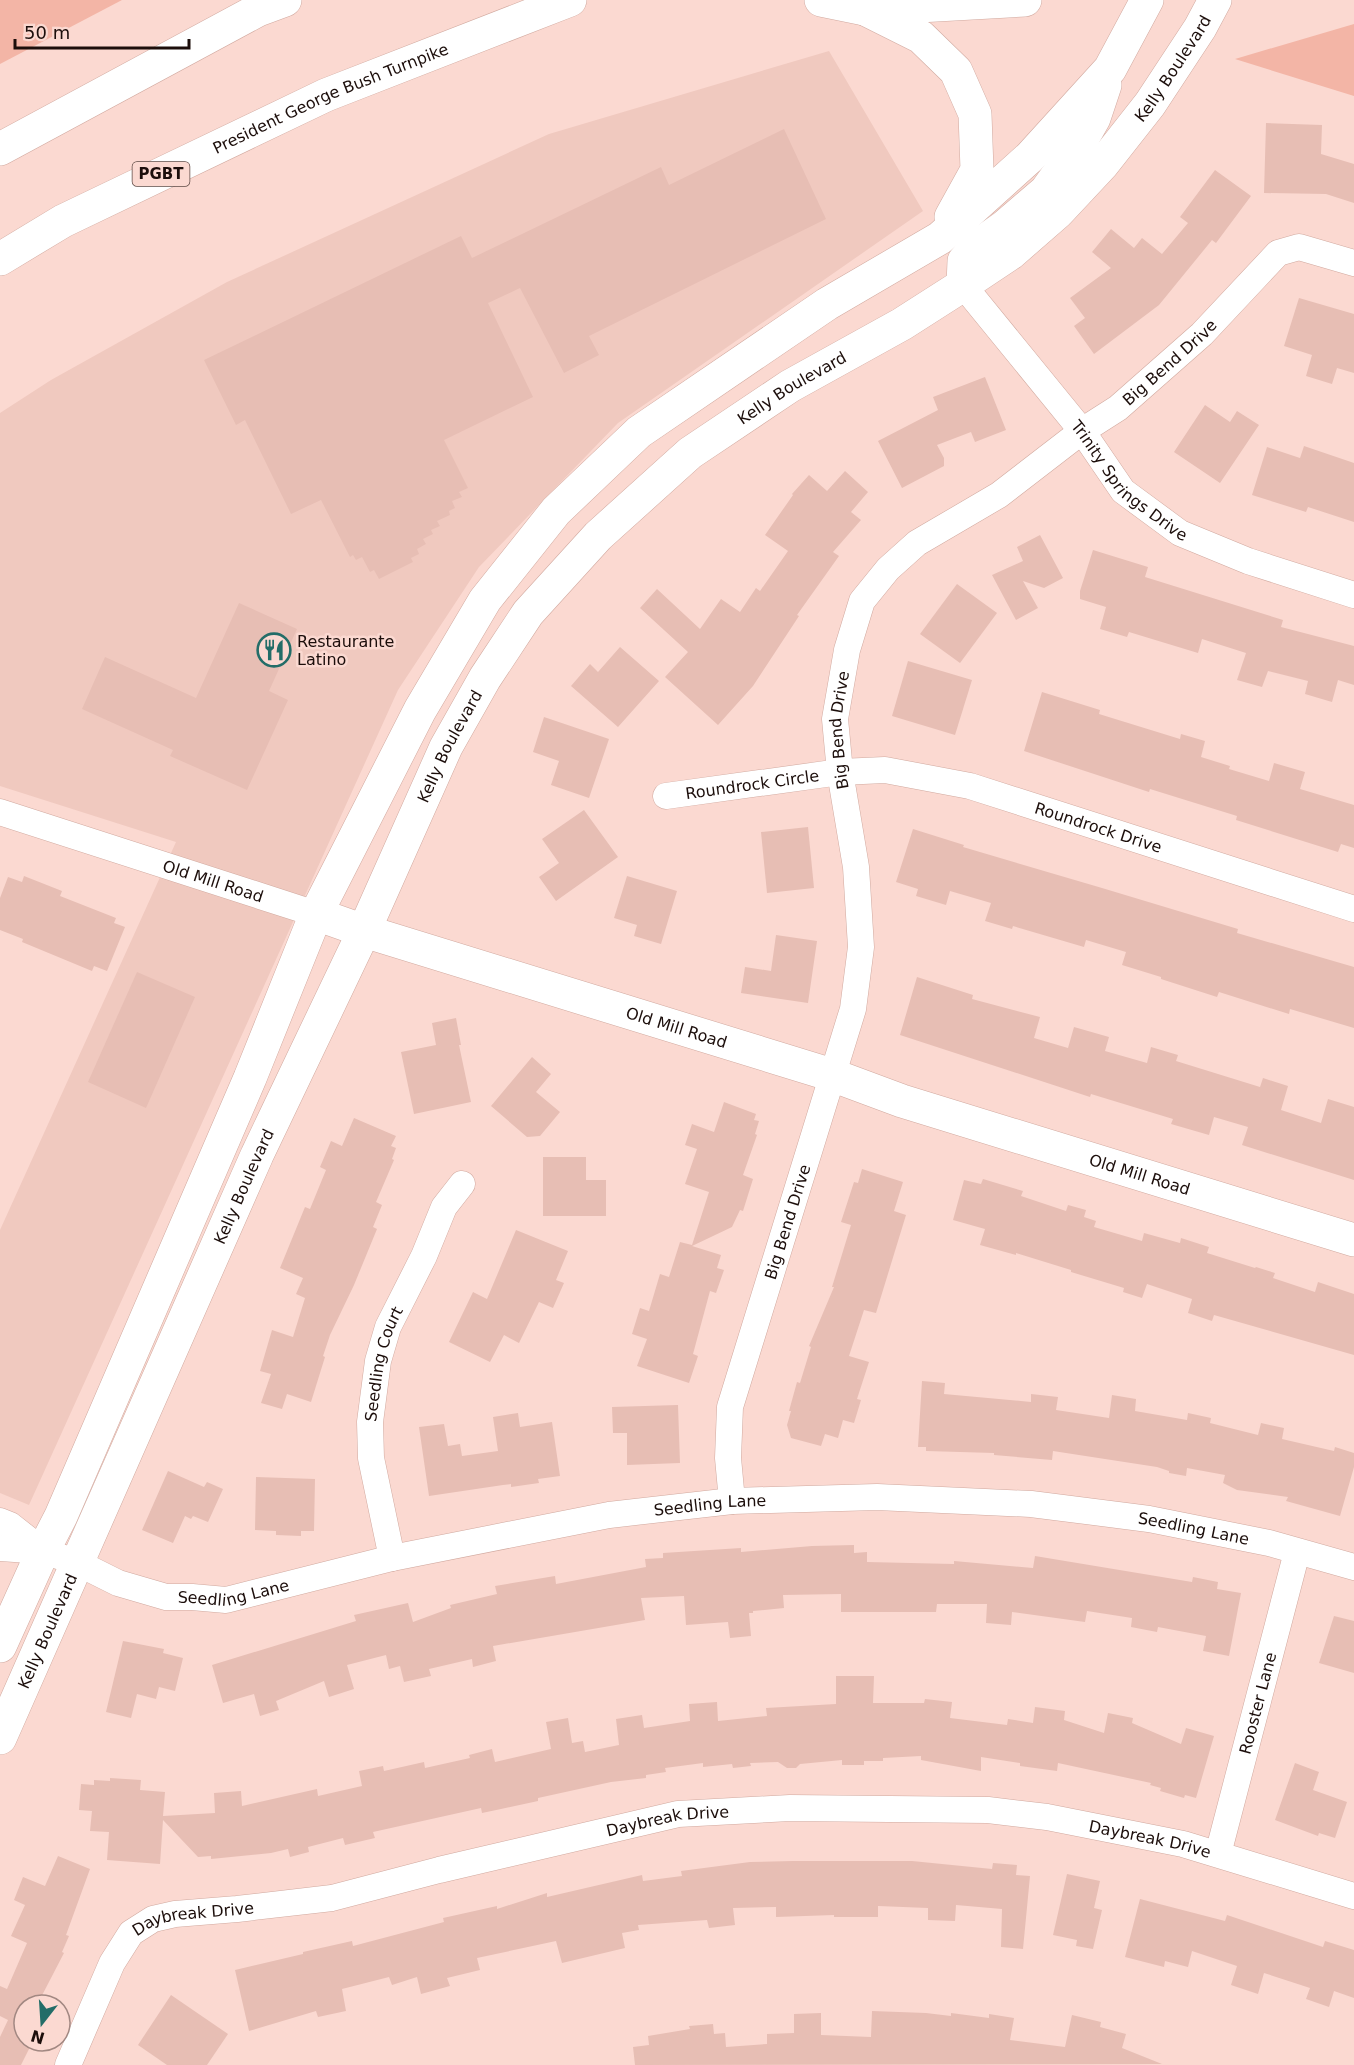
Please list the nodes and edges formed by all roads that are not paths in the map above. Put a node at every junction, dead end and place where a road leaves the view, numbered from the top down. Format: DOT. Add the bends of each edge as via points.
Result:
graph roads {
  1 [pos="285,0"];
  2 [pos="570,0"];
  3 [pos="821,0"];
  4 [pos="1025,0"];
  5 [pos="1147,0"];
  6 [pos="1215,0"];
  7 [pos="865,9"];
  8 [pos="1110,69"];
  9 [pos="0,149"];
  10 [pos="940,238"];
  11 [pos="0,259"];
  12 [pos="1354,263"];
  13 [pos="963,285"];
  14 [pos="664,415"];
  15 [pos="1082,431"];
  16 [pos="690,453"];
  17 [pos="1354,594"];
  18 [pos="840,772"];
  19 [pos="666,796"];
  20 [pos="0,812"];
  21 [pos="1354,909"];
  22 [pos="316,914"];
  23 [pos="364,931"];
  24 [pos="832,1075"];
  25 [pos="462,1184"];
  26 [pos="1354,1240"];
  27 [pos="732,1500"];
  28 [pos="0,1521"];
  29 [pos="0,1548"];
  30 [pos="43,1551"];
  31 [pos="1297,1552"];
  32 [pos="392,1558"];
  33 [pos="76,1562"];
  34 [pos="1354,1568"];
  35 [pos="0,1646"];
  36 [pos="0,1738"];
  37 [pos="1218,1854"];
  38 [pos="1354,1896"];
  39 [pos="68,2065"];
  1 -- 9 [label="main road" via="258,10"];
  2 -- 11 [label="main road, President George Bush Turnpike / PGBT" via="326,95 63,221"];
  3 -- 7 [label="main road"];
  4 -- 7 [label="main road"];
  5 -- 8 [label="main road"];
  6 -- 13 [label="main road, Kelly Boulevard" via="1150,104 1102,165 1059,212 1011,253"];
  7 -- 10 [label="main road" via="921,37 956,71 975,114 977,170"];
  8 -- 10 [label="main road" via="1030,157"];
  8 -- 13 [label="main road" via="1094,118 1077,148 1046,191 964,261"];
  10 -- 14 [label="main road" via="826,304"];
  12 -- 15 [label="street, Big Bend Drive" via="1299,247 1278,253 1158,375"];
  13 -- 15 [label="street, Trinity Springs Drive"];
  13 -- 16 [label="main road, Kelly Boulevard" via="790,386"];
  14 -- 16 [label="main road"];
  14 -- 22 [label="main road" via="639,432 556,511 486,600 420,710"];
  15 -- 17 [label="street, Trinity Springs Drive" via="1123,491 1180,533 1248,561"];
  15 -- 18 [label="street, Big Bend Drive" via="999,495 917,543 888,569 862,601 847,650 835,719"];
  16 -- 23 [label="main road, Kelly Boulevard" via="598,536 528,613 446,747"];
  18 -- 19 [label="street, Roundrock Circle"];
  18 -- 21 [label="street, Roundrock Drive" via="885,770 969,786"];
  18 -- 24 [label="street, Big Bend Drive" via="856,867 861,947 853,1009"];
  20 -- 22 [label="street, Old Mill Road"];
  22 -- 23 [label="main road, Old Mill Road"];
  22 -- 30 [label="main road" via="250,1078"];
  23 -- 24 [label="main road, Old Mill Road"];
  23 -- 33 [label="main road, Kelly Boulevard" via="257,1155"];
  24 -- 26 [label="main road, Old Mill Road" via="902,1101"];
  24 -- 27 [label="street, Big Bend Drive" via="730,1407 728,1458"];
  25 -- 32 [label="street, Seedling Court" via="444,1207 388,1327 378,1361 370,1422 371,1458"];
  27 -- 31 [label="street, Seedling Lane" via="877,1497 1031,1504 1170,1523"];
  27 -- 32 [label="street, Seedling Lane" via="609,1515"];
  28 -- 30 [label="street"];
  29 -- 30 [label="street"];
  30 -- 33 [label="street, Seedling Lane"];
  30 -- 35 [label="main road"];
  31 -- 34 [label="street, Seedling Lane"];
  31 -- 37 [label="street, Rooster Lane"];
  32 -- 33 [label="street, Seedling Lane" via="226,1600 166,1597 118,1583"];
  33 -- 36 [label="main road, Kelly Boulevard"];
  37 -- 38 [label="street, Daybreak Drive"];
  37 -- 39 [label="street, Daybreak Drive" via="1057,1819 988,1810 802,1808 678,1814 332,1898 153,1919 132,1933 112,1964"];
}
